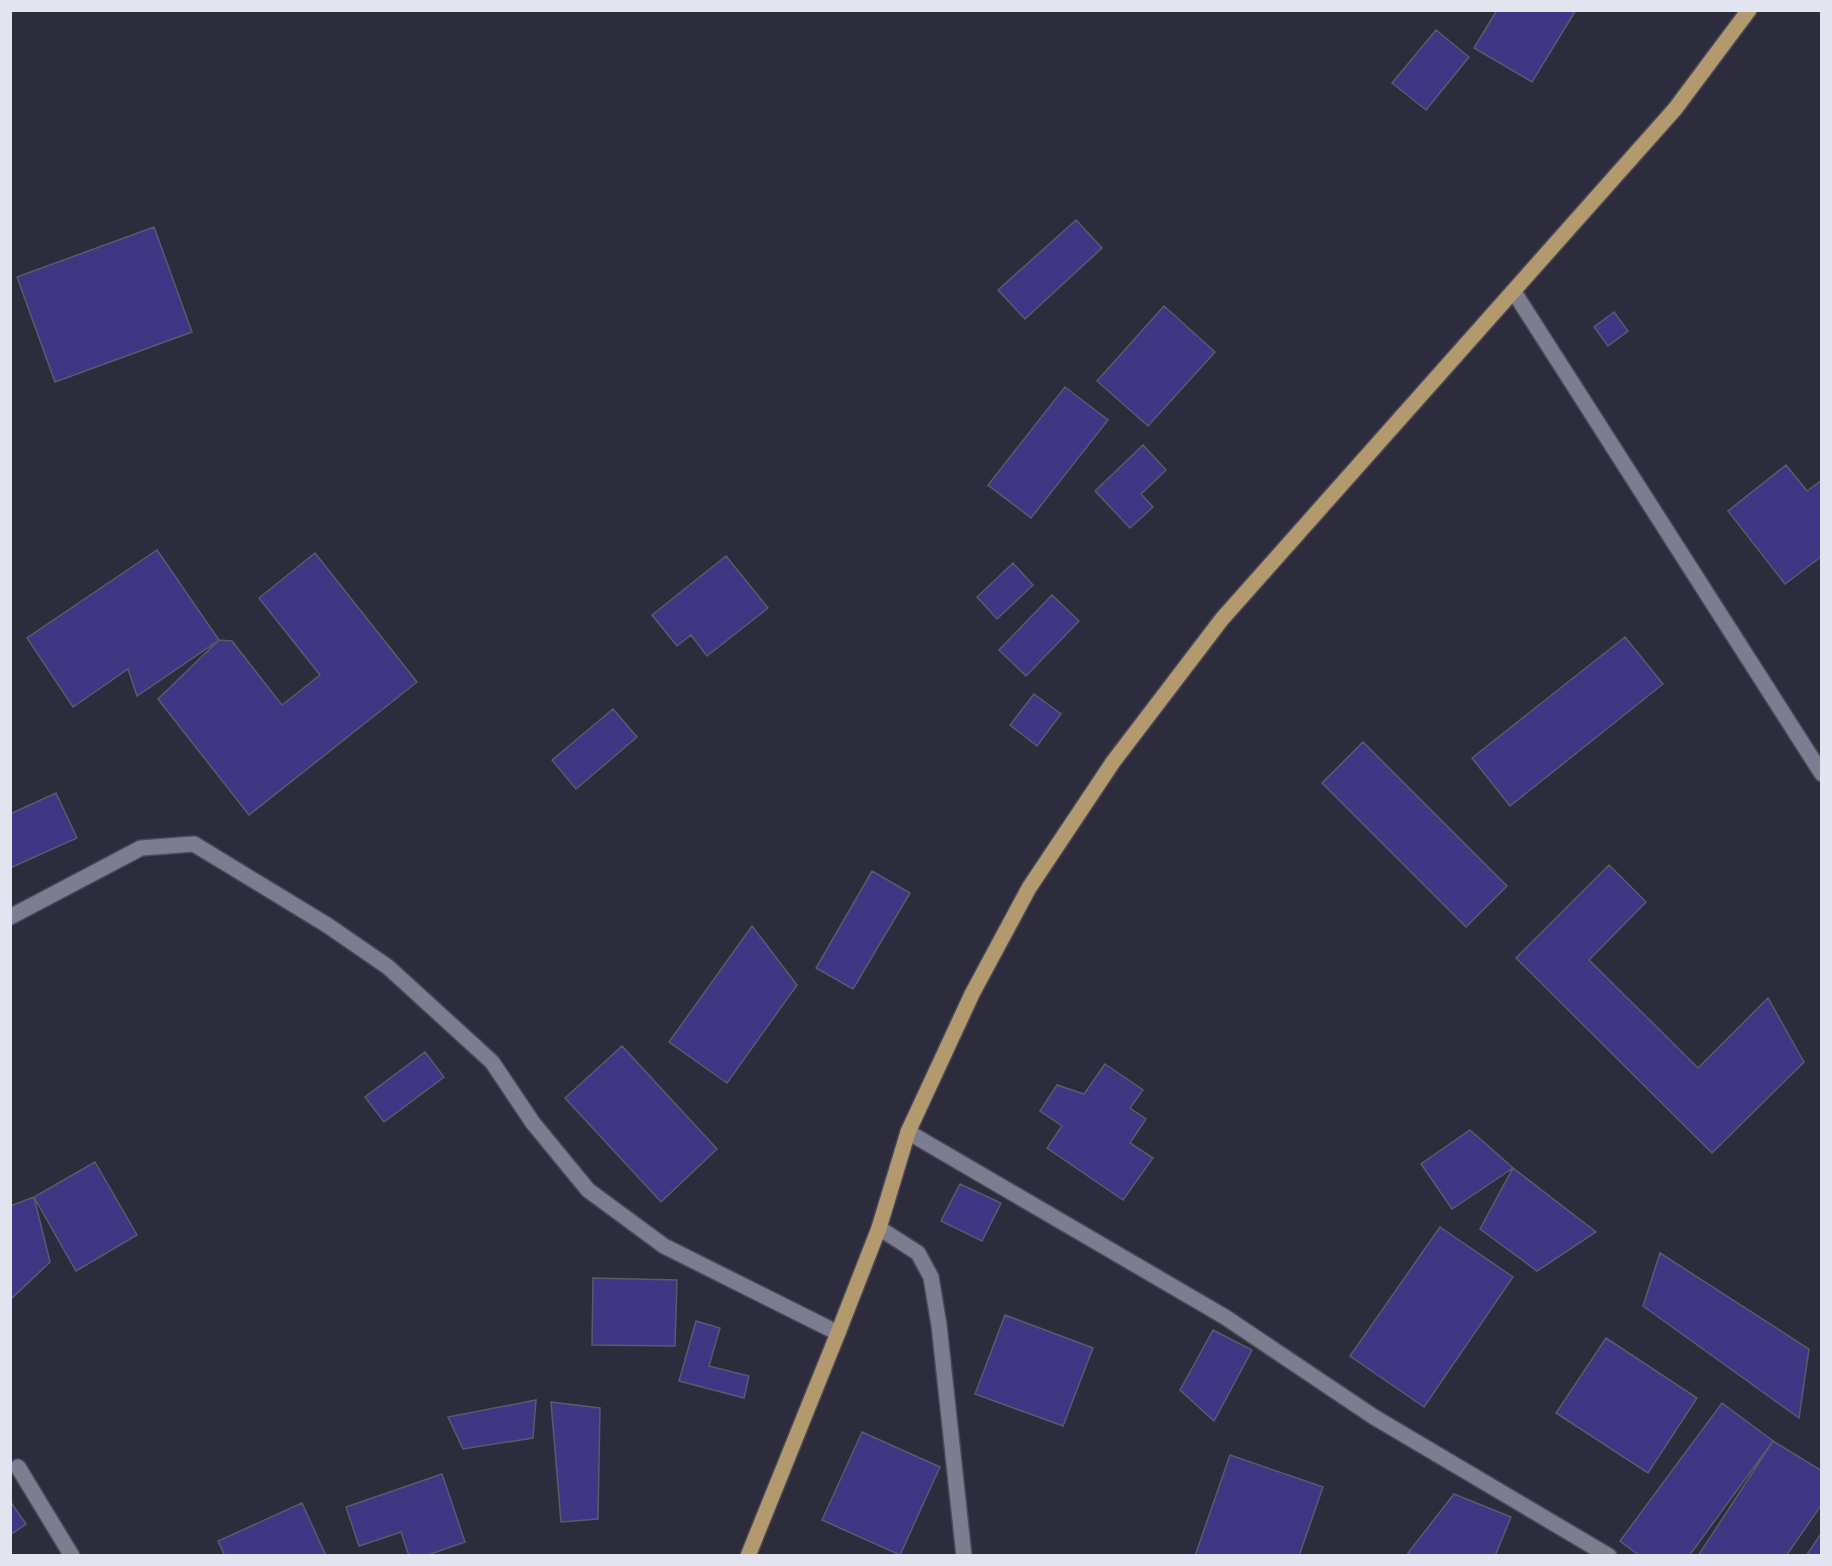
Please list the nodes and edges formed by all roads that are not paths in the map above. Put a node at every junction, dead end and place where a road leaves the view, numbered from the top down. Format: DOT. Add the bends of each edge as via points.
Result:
graph roads {
  1 [pos="1749,10"];
  2 [pos="1514,292"];
  3 [pos="1821,774"];
  4 [pos="10,917"];
  5 [pos="908,1132"];
  6 [pos="879,1228"];
  7 [pos="838,1333"];
  8 [pos="18,1467"];
  9 [pos="72,1556"];
  10 [pos="748,1556"];
  11 [pos="964,1556"];
  12 [pos="1609,1556"];
  1 -- 2 [label="main road" via="1675,110"];
  2 -- 3 [label="street"];
  2 -- 5 [label="main road" via="1222,619 1113,762 1029,888 972,994"];
  4 -- 7 [label="street" via="141,848 194,844 388,967 492,1062 533,1123 588,1190 664,1246"];
  5 -- 6 [label="main road"];
  5 -- 12 [label="street" via="1225,1317 1374,1417"];
  6 -- 7 [label="main road"];
  6 -- 11 [label="street" via="918,1253 931,1277"];
  7 -- 10 [label="main road"];
  8 -- 9 [label="street"];
}
